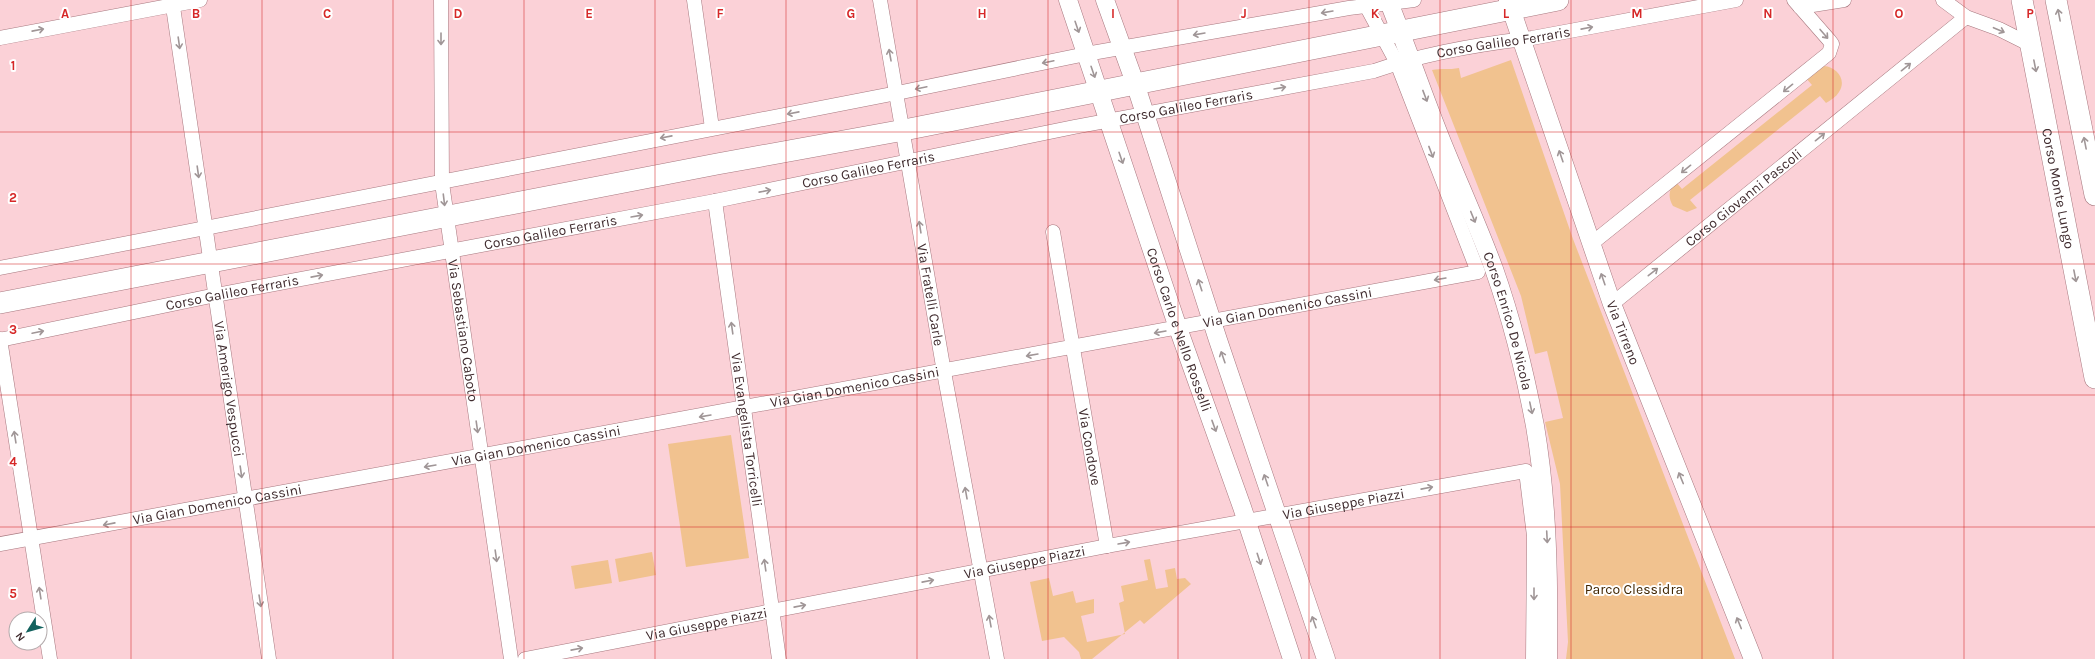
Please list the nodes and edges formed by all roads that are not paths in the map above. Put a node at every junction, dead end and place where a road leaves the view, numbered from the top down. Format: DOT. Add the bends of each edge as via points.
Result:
graph roads {
  1 [pos="200,0"];
  2 [pos="441,0"];
  3 [pos="694,0"];
  4 [pos="880,0"];
  5 [pos="1068,0"];
  6 [pos="1105,0"];
  7 [pos="1414,0"];
  8 [pos="1558,0"];
  9 [pos="1736,0"];
  10 [pos="1844,0"];
  11 [pos="1943,0"];
  12 [pos="2022,0"];
  13 [pos="2056,0"];
  14 [pos="172,2"];
  15 [pos="1389,2"];
  16 [pos="1364,3"];
  17 [pos="1797,3"];
  18 [pos="1509,5"];
  19 [pos="1966,17"];
  20 [pos="1391,34"];
  21 [pos="0,38"];
  22 [pos="1521,40"];
  23 [pos="2031,45"];
  24 [pos="1123,48"];
  25 [pos="1086,54"];
  26 [pos="1404,61"];
  27 [pos="1135,84"];
  28 [pos="1099,91"];
  29 [pos="897,93"];
  30 [pos="1145,114"];
  31 [pos="1108,121"];
  32 [pos="712,128"];
  33 [pos="904,130"];
  34 [pos="909,162"];
  35 [pos="442,183"];
  36 [pos="2095,195"];
  37 [pos="714,201"];
  38 [pos="446,217"];
  39 [pos="206,227"];
  40 [pos="1053,232"];
  41 [pos="1591,244"];
  42 [pos="452,250"];
  43 [pos="211,263"];
  44 [pos="0,268"];
  45 [pos="1478,272"];
  46 [pos="216,295"];
  47 [pos="0,303"];
  48 [pos="1612,304"];
  49 [pos="1212,322"];
  50 [pos="1178,328"];
  51 [pos="0,340"];
  52 [pos="1073,348"];
  53 [pos="944,372"];
  54 [pos="2095,378"];
  55 [pos="744,408"];
  56 [pos="482,457"];
  57 [pos="245,498"];
  58 [pos="1278,517"];
  59 [pos="1247,522"];
  60 [pos="31,538"];
  61 [pos="0,544"];
  62 [pos="1107,546"];
  63 [pos="981,571"];
  64 [pos="772,611"];
  65 [pos="50,659"];
  66 [pos="269,659"];
  67 [pos="511,659"];
  68 [pos="524,659"];
  69 [pos="779,659"];
  70 [pos="997,659"];
  71 [pos="1292,659"];
  72 [pos="1326,659"];
  73 [pos="1533,659"];
  74 [pos="1548,659"];
  75 [pos="1753,659"];
  1 -- 14 [label="street"];
  2 -- 35 [label="street, Via Sebastiano Caboto, one-way"];
  3 -- 32 [label="street"];
  29 -- 4 [label="street, Via Fratelli Carle, one-way"];
  5 -- 25 [label="street, Corso Carlo e Nello Rosselli, one-way"];
  6 -- 24 [label="street"];
  7 -- 15 [label="street"];
  8 -- 18 [label="main road"];
  22 -- 9 [label="street, Corso Galileo Ferraris, one-way"];
  10 -- 17 [label="street"];
  11 -- 19 [label="street"];
  12 -- 23 [label="main road, Corso Monte Lungo"];
  36 -- 13 [label="main road, one-way"];
  21 -- 14 [label="street, one-way"];
  14 -- 39 [label="street, Via Amerigo Vespucci, one-way"];
  15 -- 16 [label="street"];
  15 -- 20 [label="street, Corso Enrico De Nicola"];
  16 -- 20 [label="street, Corso Enrico De Nicola"];
  16 -- 24 [label="street, one-way"];
  17 -- 41 [label="street, one-way" via="1832,44 1829,53"];
  18 -- 20 [label="main road"];
  18 -- 22 [label="street, Via Tirreno"];
  19 -- 23 [label="street, one-way" via="1999,29"];
  48 -- 19 [label="street, Corso Giovanni Pascoli, one-way"];
  20 -- 26 [label="street, Corso Enrico De Nicola"];
  20 -- 27 [label="main road"];
  22 -- 26 [label="street, Corso Galileo Ferraris" via="1498,41"];
  41 -- 22 [label="street, Via Tirreno, one-way"];
  23 -- 54 [label="main road, Corso Monte Lungo, one-way"];
  24 -- 25 [label="street"];
  24 -- 27 [label="street"];
  25 -- 28 [label="street, Corso Carlo e Nello Rosselli, one-way"];
  25 -- 29 [label="street, one-way"];
  30 -- 26 [label="street, Corso Galileo Ferraris, one-way" via="1370,72"];
  26 -- 45 [label="street, Corso Enrico De Nicola, one-way"];
  26 -- 74 [label="street, Corso Enrico De Nicola, one-way" via="1493,268 1510,318 1524,373 1544,488"];
  27 -- 28 [label="main road"];
  27 -- 30 [label="street"];
  28 -- 31 [label="street, Corso Carlo e Nello Rosselli"];
  28 -- 33 [label="main road"];
  29 -- 32 [label="street, one-way"];
  29 -- 33 [label="street, Via Fratelli Carle"];
  30 -- 31 [label="street, Corso Galileo Ferraris"];
  49 -- 30 [label="street, one-way"];
  31 -- 34 [label="street, Corso Galileo Ferraris"];
  31 -- 50 [label="street, Corso Carlo e Nello Rosselli, one-way"];
  32 -- 35 [label="street, one-way"];
  33 -- 34 [label="street, Via Fratelli Carle"];
  33 -- 38 [label="main road"];
  37 -- 34 [label="street, Corso Galileo Ferraris, one-way"];
  53 -- 34 [label="street, Via Fratelli Carle, one-way"];
  35 -- 38 [label="street, Via Sebastiano Caboto, one-way"];
  35 -- 39 [label="street"];
  42 -- 37 [label="street, Corso Galileo Ferraris, one-way"];
  55 -- 37 [label="street, Via Evangelista Torricelli, one-way"];
  38 -- 42 [label="street, Via Sebastiano Caboto"];
  38 -- 43 [label="main road"];
  39 -- 43 [label="street, Via Amerigo Vespucci"];
  39 -- 44 [label="street"];
  40 -- 52 [label="street"];
  48 -- 41 [label="street, Via Tirreno, one-way"];
  46 -- 42 [label="street, Corso Galileo Ferraris, one-way"];
  42 -- 56 [label="street, Via Sebastiano Caboto, one-way"];
  43 -- 46 [label="street, Via Amerigo Vespucci"];
  43 -- 47 [label="main road"];
  45 -- 49 [label="street, Via Gian Domenico Cassini, one-way"];
  51 -- 46 [label="street, Corso Galileo Ferraris, one-way"];
  46 -- 57 [label="street, Via Amerigo Vespucci, one-way"];
  75 -- 48 [label="street, Via Tirreno, one-way"];
  49 -- 50 [label="street, Via Gian Domenico Cassini"];
  58 -- 49 [label="street, one-way"];
  50 -- 52 [label="street, Via Gian Domenico Cassini, one-way"];
  50 -- 59 [label="street, Corso Carlo e Nello Rosselli, one-way"];
  60 -- 51 [label="street, one-way"];
  52 -- 53 [label="street, Via Gian Domenico Cassini, one-way"];
  52 -- 62 [label="street, Via Condove"];
  53 -- 55 [label="street, Via Gian Domenico Cassini"];
  63 -- 53 [label="street, Via Fratelli Carle, one-way"];
  55 -- 56 [label="street, Via Gian Domenico Cassini, one-way"];
  64 -- 55 [label="street, Via Evangelista Torricelli, one-way"];
  56 -- 57 [label="street, Via Gian Domenico Cassini, one-way"];
  56 -- 67 [label="street, Via Sebastiano Caboto, one-way"];
  57 -- 60 [label="street, Via Gian Domenico Cassini, one-way"];
  57 -- 66 [label="street, Via Amerigo Vespucci, one-way"];
  58 -- 59 [label="street, Via Giuseppe Piazzi"];
  72 -- 58 [label="street, one-way"];
  58 -- 73 [label="street, Via Giuseppe Piazzi, one-way" via="1526,471 1534,536"];
  62 -- 59 [label="street, Via Giuseppe Piazzi, one-way"];
  59 -- 71 [label="street, Corso Carlo e Nello Rosselli, one-way"];
  60 -- 61 [label="street, Via Gian Domenico Cassini"];
  65 -- 60 [label="street, one-way"];
  62 -- 63 [label="street, Via Giuseppe Piazzi"];
  64 -- 63 [label="street, Via Giuseppe Piazzi, one-way"];
  70 -- 63 [label="street, Via Fratelli Carle, one-way"];
  68 -- 64 [label="street, Via Giuseppe Piazzi, one-way"];
  64 -- 69 [label="street, Via Evangelista Torricelli"];
}
